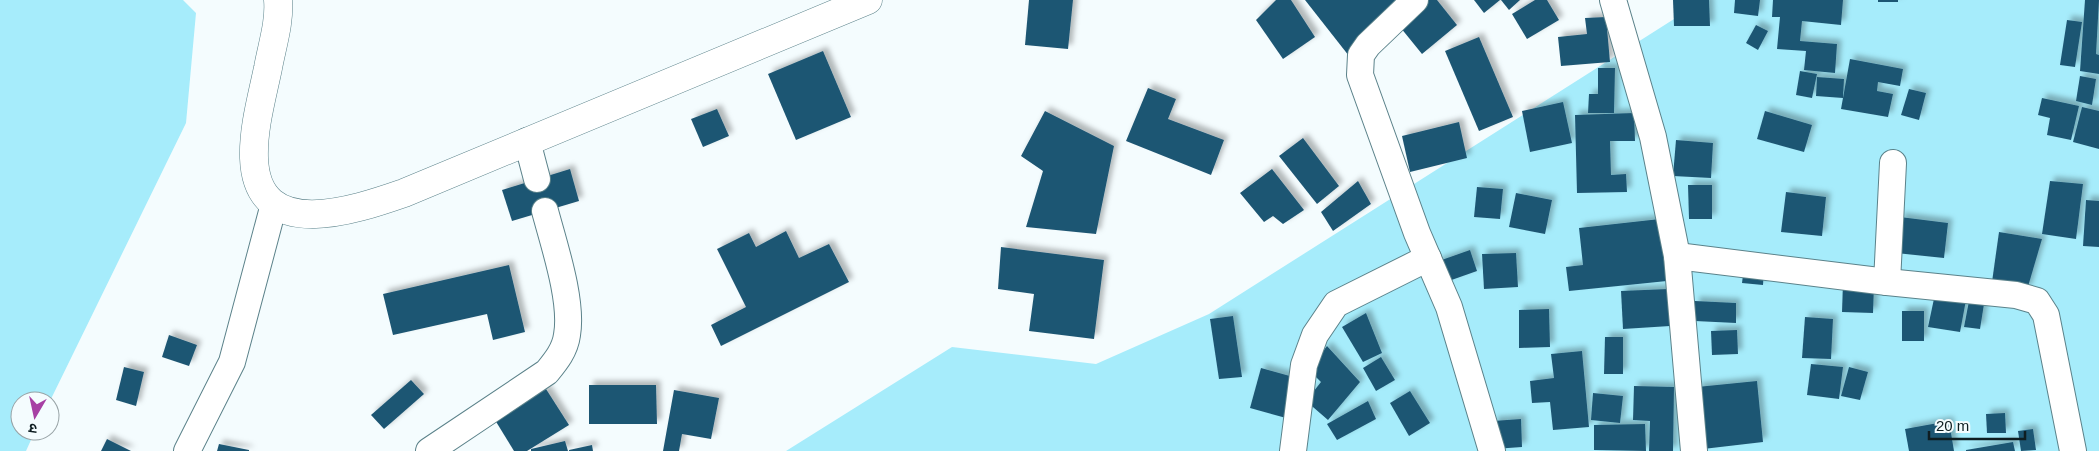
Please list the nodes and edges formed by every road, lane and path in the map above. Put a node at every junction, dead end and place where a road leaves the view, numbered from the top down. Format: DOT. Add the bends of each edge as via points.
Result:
graph roads {
  1 [pos="278,0"];
  2 [pos="868,0"];
  3 [pos="1415,0"];
  4 [pos="1613,0"];
  5 [pos="527,142"];
  6 [pos="1893,163"];
  7 [pos="537,179"];
  8 [pos="274,204"];
  9 [pos="545,211"];
  10 [pos="1678,256"];
  11 [pos="1428,258"];
  12 [pos="1887,282"];
  13 [pos="187,451"];
  14 [pos="429,451"];
  15 [pos="1292,451"];
  16 [pos="1492,451"];
  17 [pos="1694,451"];
  18 [pos="2073,451"];
  1 -- 8 [label="main road" via="254,151 260,186"];
  2 -- 5 [label="main road"];
  3 -- 11 [label="street" via="1368,45 1361,55 1360,75"];
  4 -- 10 [label="street" via="1653,137"];
  5 -- 7 [label="street"];
  5 -- 8 [label="main road" via="364,207 312,214 292,213"];
  6 -- 12 [label="street"];
  8 -- 13 [label="street" via="232,362"];
  9 -- 14 [label="street" via="566,296 567,336 559,357 547,372"];
  10 -- 12 [label="street"];
  10 -- 17 [label="street"];
  11 -- 15 [label="street" via="1336,304 1315,335 1304,365"];
  11 -- 16 [label="street" via="1449,307"];
  12 -- 18 [label="street" via="2016,295 2037,301 2046,316"];
}
